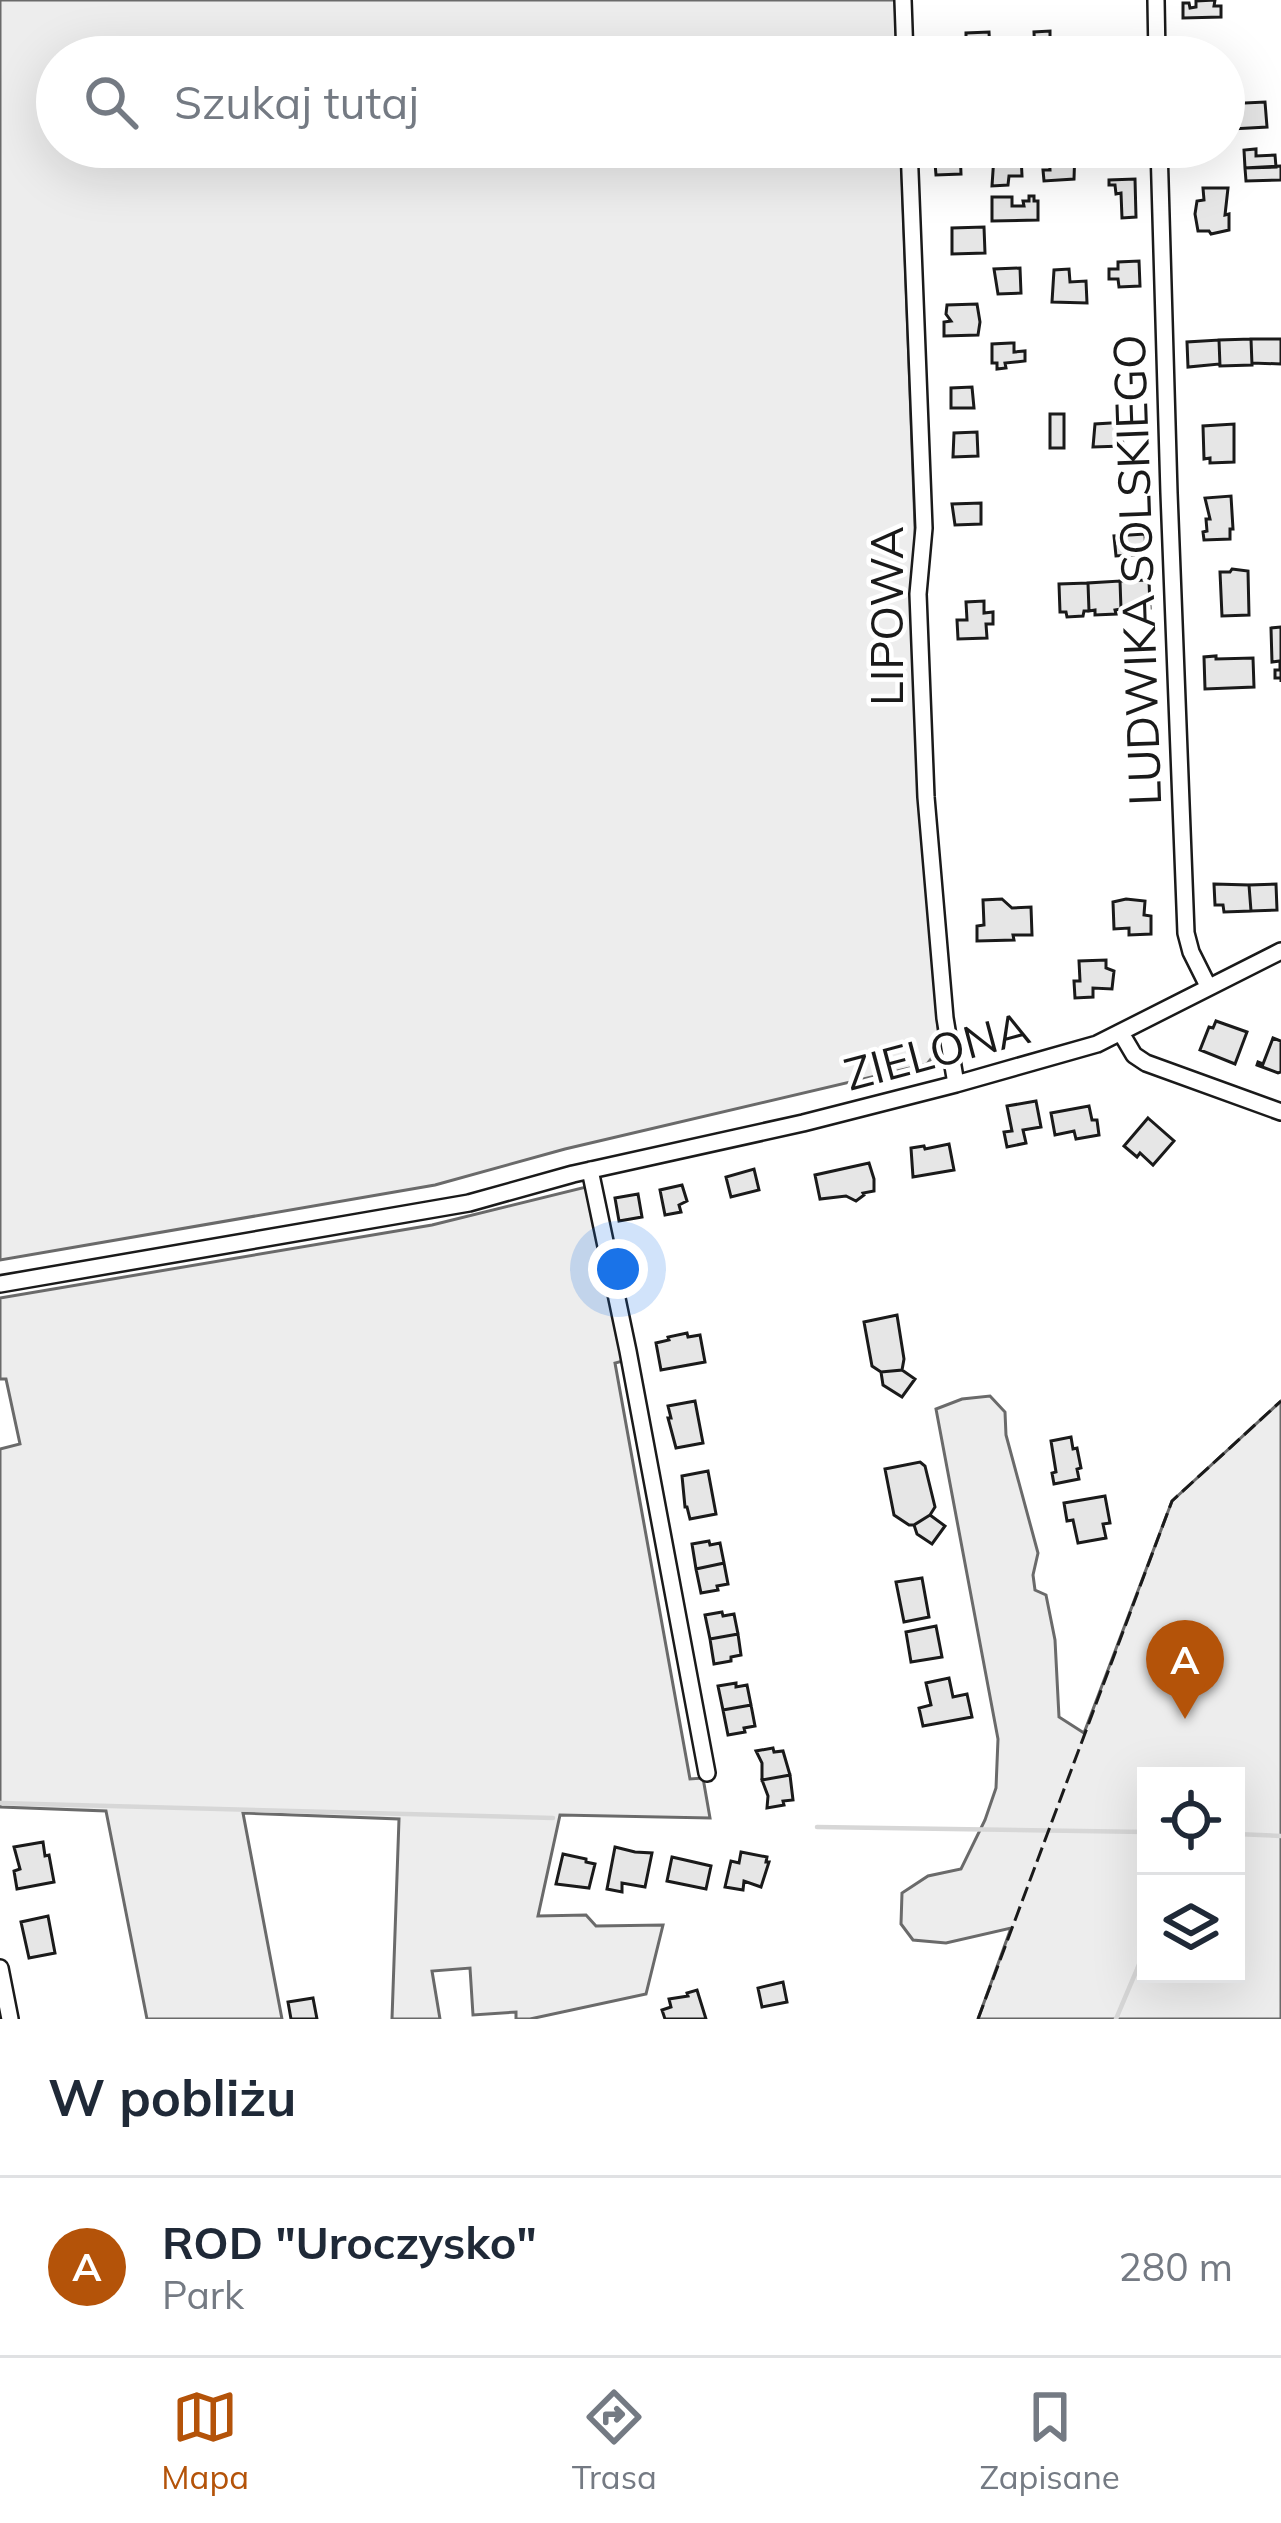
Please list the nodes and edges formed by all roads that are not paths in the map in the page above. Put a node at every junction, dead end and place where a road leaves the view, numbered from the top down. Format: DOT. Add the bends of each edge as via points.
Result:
graph roads {
  1 [pos="903,0"];
  2 [pos="1156,0"];
  3 [pos="904,36"];
  4 [pos="1157,36"];
  5 [pos="910,168"];
  6 [pos="1161,168"];
  7 [pos="1281,951"];
  8 [pos="1208,986"];
  9 [pos="1121,1033"];
  10 [pos="956,1084"];
  11 [pos="1281,1112"];
  12 [pos="590,1170"];
  13 [pos="0,1284"];
  14 [pos="707,1773"];
  15 [pos="0,1969"];
  16 [pos="10,2019"];
  1 -- 3 [label="street"];
  2 -- 4 [label="street"];
  5 -- 10 [label="street, LIPOWA" via="926,797"];
  6 -- 8 [label="street, LUDWIKA SOLSKIEGO" via="1186,933"];
  7 -- 8 [label="street, ZIELONA"];
  8 -- 9 [label="street, ZIELONA"];
  9 -- 10 [label="street, ZIELONA"];
  9 -- 11 [label="street" via="1146,1063"];
  10 -- 12 [label="street, ZIELONA"];
  12 -- 13 [label="street, ZIELONA" via="431,1210"];
  12 -- 14 [label="street"];
  15 -- 16 [label="street"];
}
